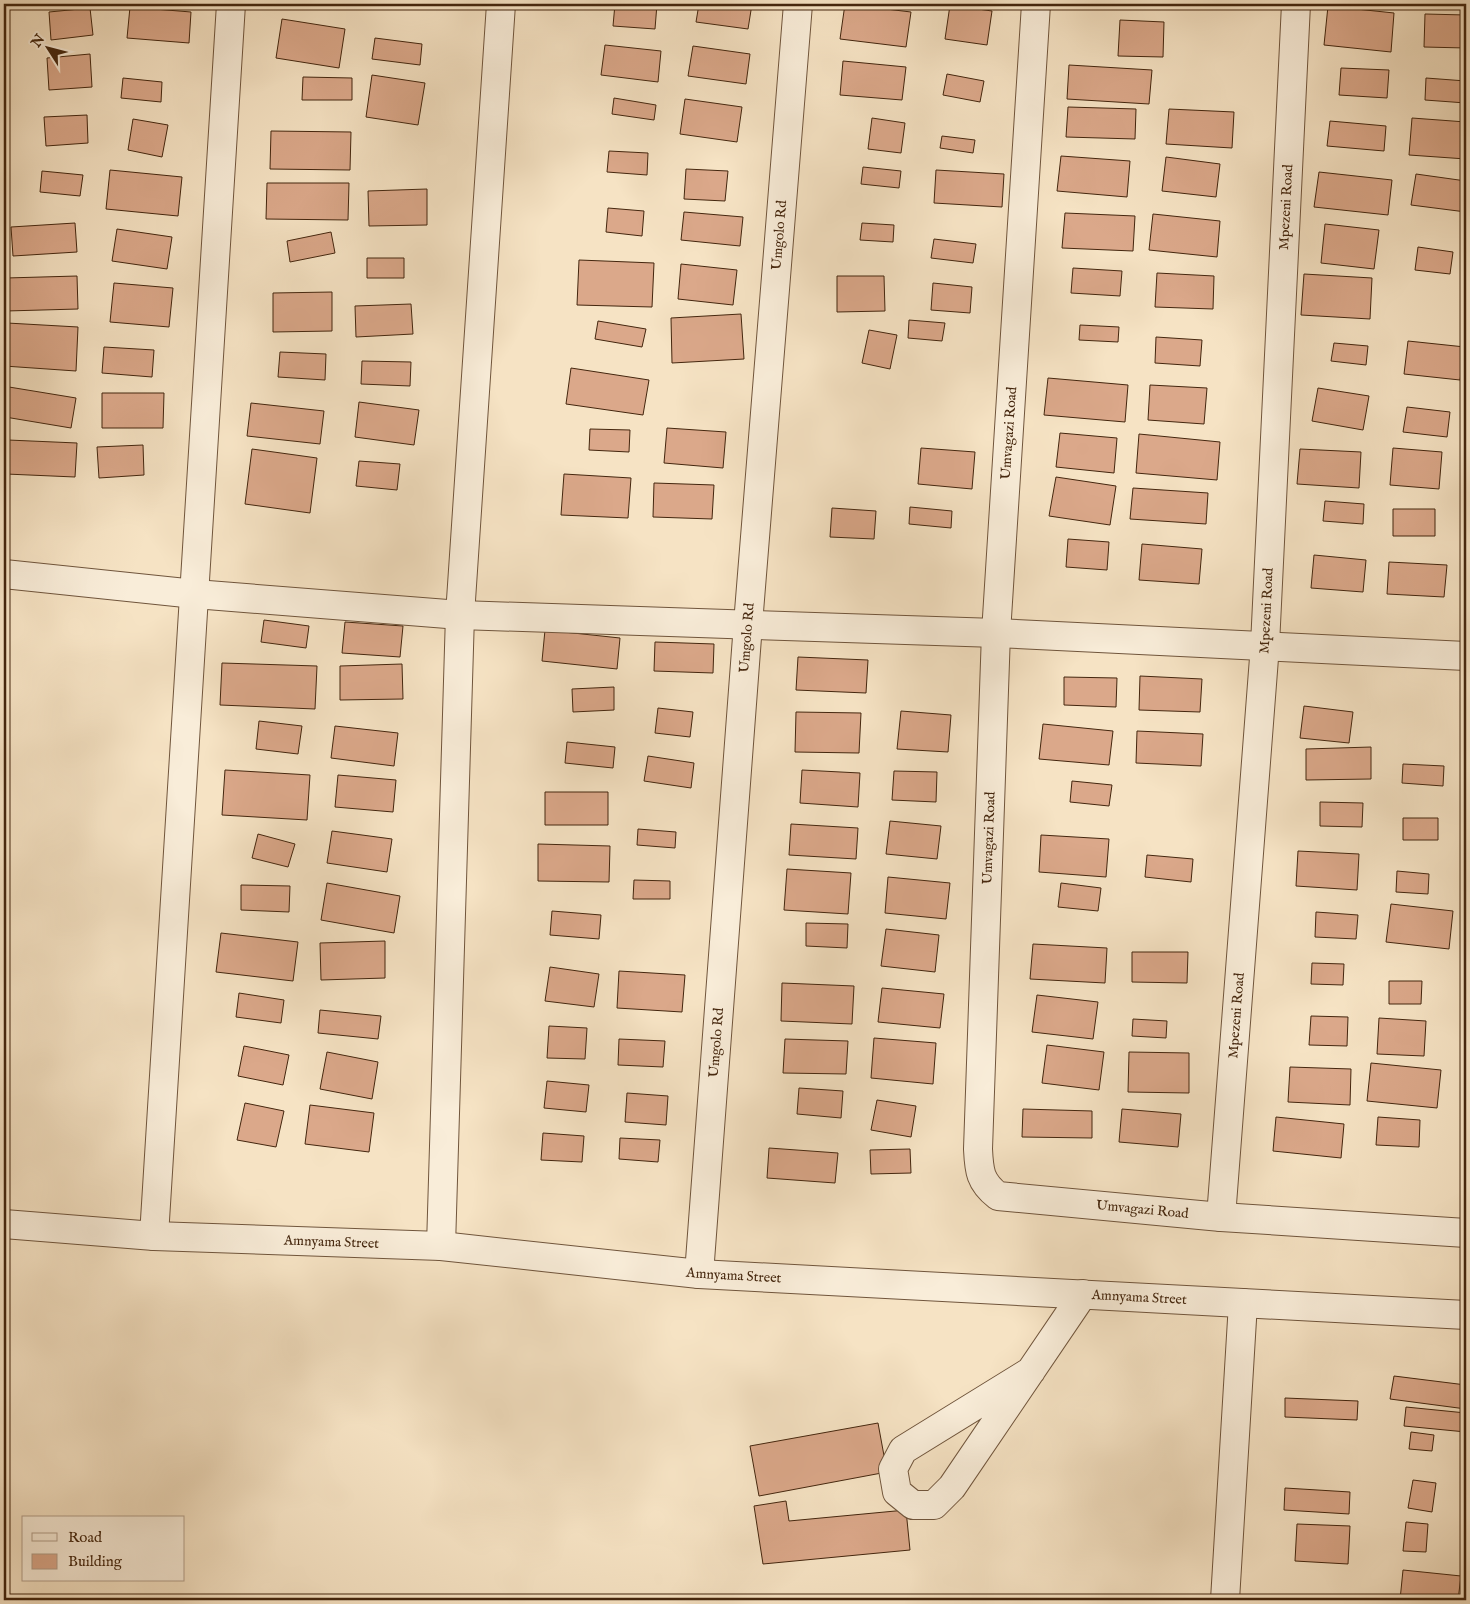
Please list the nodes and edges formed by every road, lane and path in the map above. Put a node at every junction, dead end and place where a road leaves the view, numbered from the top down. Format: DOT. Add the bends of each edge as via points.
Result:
graph roads {
  1 [pos="231,4"];
  2 [pos="501,4"];
  3 [pos="798,4"];
  4 [pos="1036,4"];
  5 [pos="1296,4"];
  6 [pos="4,574"];
  7 [pos="195,594"];
  8 [pos="460,614"];
  9 [pos="748,624"];
  10 [pos="996,633"];
  11 [pos="1265,645"];
  12 [pos="1466,656"];
  13 [pos="1221,1217"];
  14 [pos="4,1224"];
  15 [pos="1466,1233"];
  16 [pos="154,1236"];
  17 [pos="441,1246"];
  18 [pos="699,1274"];
  19 [pos="1083,1294"];
  20 [pos="1243,1303"];
  21 [pos="1466,1315"];
  22 [pos="1031,1371"];
  23 [pos="1225,1600"];
  1 -- 7 [label="street"];
  2 -- 8 [label="street"];
  3 -- 9 [label="street, Umgolo Rd"];
  4 -- 10 [label="street, Umvagazi Road"];
  5 -- 11 [label="street, Mpezeni Road"];
  6 -- 7 [label="street"];
  7 -- 8 [label="street"];
  7 -- 16 [label="street"];
  8 -- 9 [label="street"];
  8 -- 17 [label="street"];
  9 -- 10 [label="street"];
  9 -- 18 [label="street, Umgolo Rd"];
  10 -- 11 [label="street"];
  10 -- 13 [label="street, Umvagazi Road" via="978,1149 981,1175 987,1188 998,1196"];
  11 -- 12 [label="street"];
  11 -- 13 [label="street, Mpezeni Road"];
  13 -- 15 [label="street, Umvagazi Road"];
  14 -- 16 [label="street, Amnyama Street"];
  16 -- 17 [label="street, Amnyama Street"];
  17 -- 18 [label="street, Amnyama Street"];
  18 -- 19 [label="street, Amnyama Street"];
  19 -- 20 [label="street, Amnyama Street"];
  19 -- 22 [label="street"];
  20 -- 21 [label="street, Amnyama Street"];
  20 -- 23 [label="street"];
  22 -- 22 [label="street" via="903,1450 893,1469 897,1492 913,1505 934,1506 952,1488"];
}
